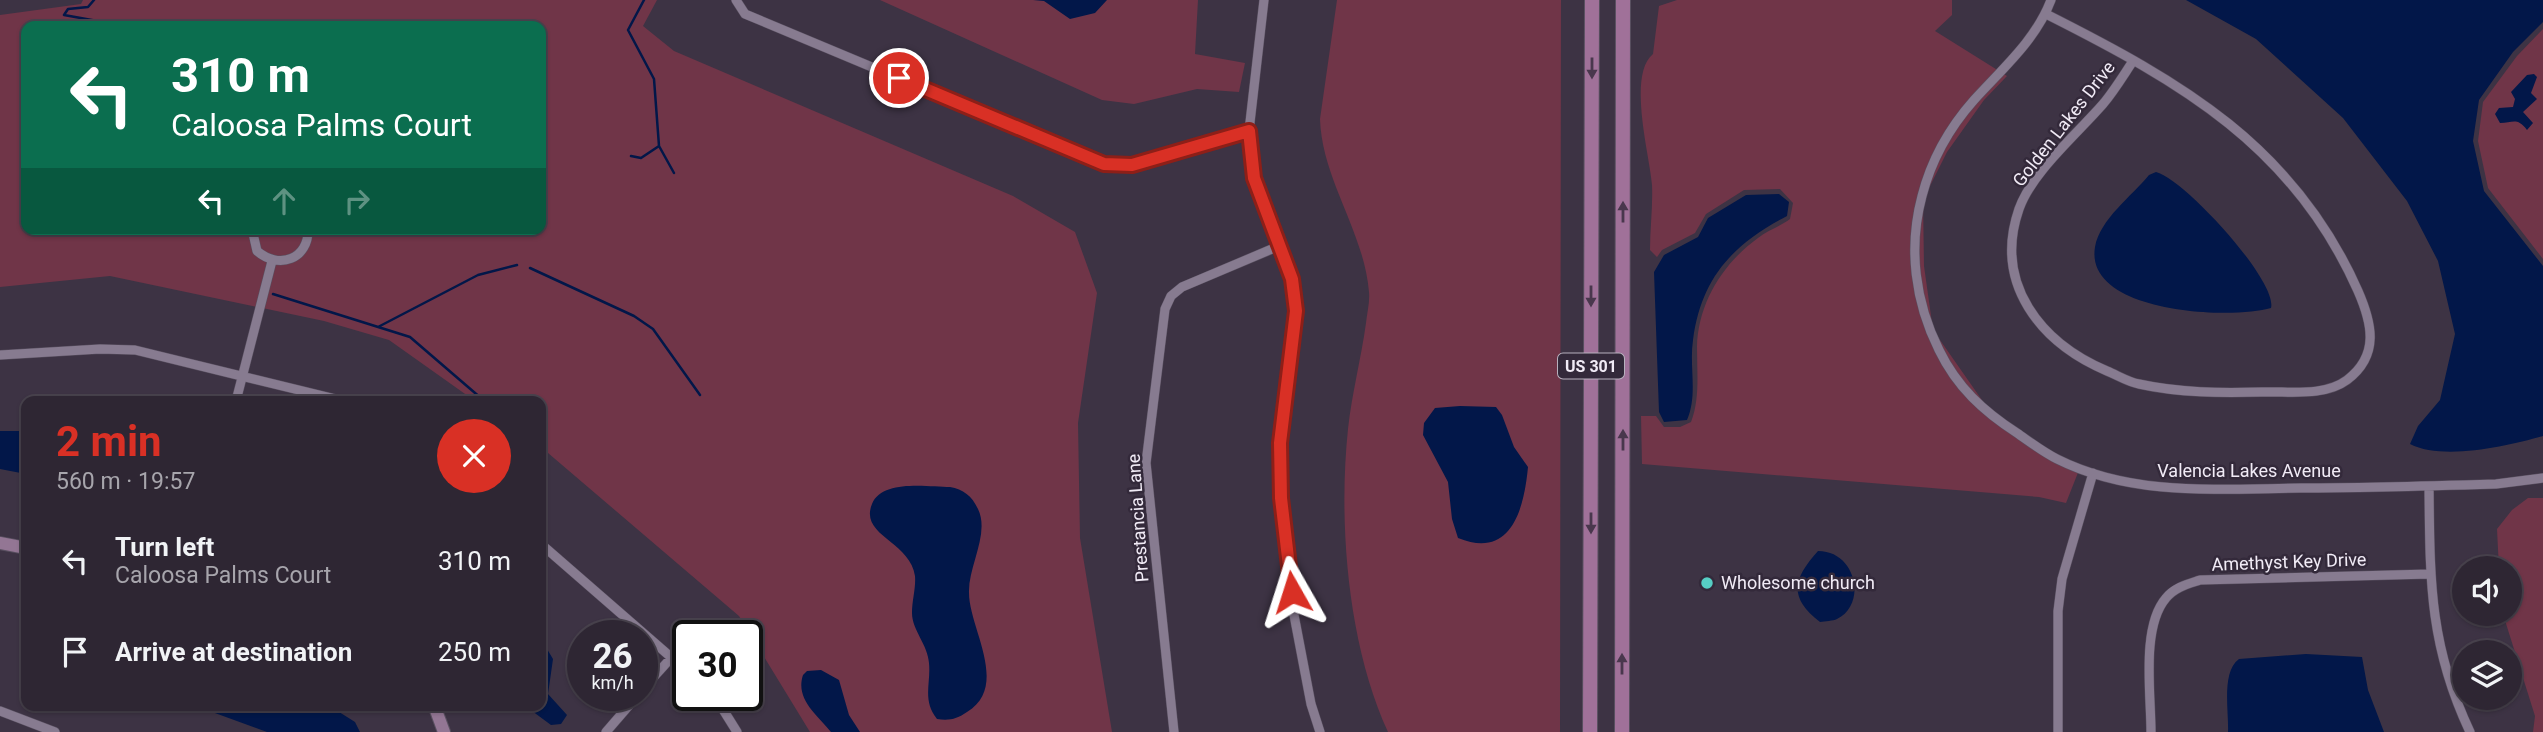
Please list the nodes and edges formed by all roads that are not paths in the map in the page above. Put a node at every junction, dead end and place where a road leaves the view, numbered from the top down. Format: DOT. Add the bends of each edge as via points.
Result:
graph roads {
  1 [pos="736,0"];
  2 [pos="1264,0"];
  3 [pos="1592,0"];
  4 [pos="1623,0"];
  5 [pos="2051,0"];
  6 [pos="2046,15"];
  7 [pos="2133,61"];
  8 [pos="1249,131"];
  9 [pos="253,235"];
  10 [pos="308,235"];
  11 [pos="1279,246"];
  12 [pos="272,261"];
  13 [pos="0,355"];
  14 [pos="242,375"];
  15 [pos="237,396"];
  16 [pos="324,396"];
  17 [pos="2093,473"];
  18 [pos="2543,478"];
  19 [pos="2429,486"];
  20 [pos="0,543"];
  21 [pos="21,547"];
  22 [pos="546,548"];
  23 [pos="2430,574"];
  24 [pos="671,658"];
  25 [pos="658,672"];
  26 [pos="0,711"];
  27 [pos="436,711"];
  28 [pos="624,711"];
  29 [pos="725,711"];
  30 [pos="55,732"];
  31 [pos="444,732"];
  32 [pos="606,732"];
  33 [pos="737,732"];
  34 [pos="1174,732"];
  35 [pos="1320,732"];
  36 [pos="1590,732"];
  37 [pos="1622,732"];
  38 [pos="2058,732"];
  39 [pos="2151,732"];
  40 [pos="2470,732"];
  1 -- 8 [label="street" via="745,14 1104,164 1132,165"];
  2 -- 8 [label="street"];
  3 -- 36 [label="main road, US 301 / US 301, one-way"];
  37 -- 4 [label="main road, US 301, one-way"];
  5 -- 6 [label="street, Valencia Lakes Avenue"];
  6 -- 7 [label="street, Golden Lakes Drive"];
  6 -- 17 [label="street, Valencia Lakes Avenue" via="1945,139 1922,193 1914,255 1918,294 1928,329 1965,392 1987,413 2056,459"];
  7 -- 7 [label="street, Golden Lakes Drive" via="2106,101 2034,183 2019,209 2013,263 2021,296 2038,325 2083,361 2137,384 2202,393 2284,392 2331,388 2348,379 2367,357 2370,317 2314,209 2238,128"];
  8 -- 11 [label="street" via="1254,178"];
  9 -- 12 [label="street" via="257,251"];
  10 -- 12 [label="street" via="298,256"];
  11 -- 34 [label="street, Prestancia Lane" via="1182,287 1165,309 1146,463"];
  11 -- 35 [label="street" via="1292,279 1296,311 1280,443 1281,498 1294,615"];
  12 -- 14 [label="street"];
  13 -- 14 [label="street" via="135,350"];
  14 -- 15 [label="street"];
  14 -- 16 [label="street"];
  17 -- 19 [label="street, Valencia Lakes Avenue" via="2167,490"];
  17 -- 38 [label="street" via="2062,579"];
  18 -- 19 [label="street, Valencia Lakes Avenue"];
  19 -- 23 [label="street"];
  20 -- 21 [label="street"];
  22 -- 24 [label="street"];
  23 -- 39 [label="street, Amethyst Key Drive" via="2200,580 2182,586 2167,597 2155,616"];
  23 -- 40 [label="street" via="2434,625 2444,665"];
  24 -- 25 [label="street"];
  26 -- 30 [label="street"];
  27 -- 31 [label="street"];
  28 -- 32 [label="street"];
  29 -- 33 [label="street"];
}
